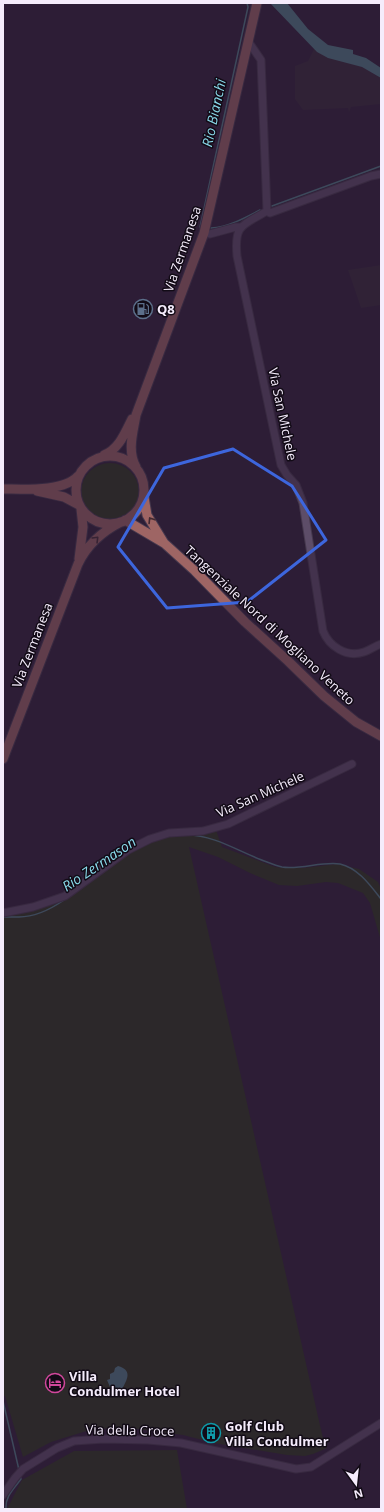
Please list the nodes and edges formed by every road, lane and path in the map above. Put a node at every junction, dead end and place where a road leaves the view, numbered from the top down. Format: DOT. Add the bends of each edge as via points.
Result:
graph roads {
  1 [pos="256,3"];
  2 [pos="248,41"];
  3 [pos="381,174"];
  4 [pos="266,211"];
  5 [pos="240,227"];
  6 [pos="210,234"];
  7 [pos="139,405"];
  8 [pos="100,456"];
  9 [pos="136,467"];
  10 [pos="78,475"];
  11 [pos="3,489"];
  12 [pos="22,489"];
  13 [pos="144,496"];
  14 [pos="80,507"];
  15 [pos="123,521"];
  16 [pos="164,543"];
  17 [pos="78,564"];
  18 [pos="381,644"];
  19 [pos="381,736"];
  20 [pos="3,759"];
  21 [pos="352,764"];
  22 [pos="3,913"];
  23 [pos="381,1422"];
  24 [pos="3,1495"];
  1 -- 2 [label="main road, Via Zermanesa"];
  2 -- 4 [label="street" via="261,60"];
  2 -- 7 [label="main road, Via Zermanesa" via="204,233"];
  3 -- 4 [label="street" via="270,213"];
  4 -- 5 [label="street"];
  5 -- 6 [label="street"];
  5 -- 18 [label="street, Via San Michele" via="236,240 237,256 281,465 301,496 323,631 333,646 354,654"];
  7 -- 8 [label="main road, Via Zermanesa" via="116,448"];
  7 -- 9 [label="main road, Via Zermanesa" via="131,441"];
  8 -- 9 [label="main road" via="120,457"];
  8 -- 10 [label="main road, Via Zermanesa" via="91,460"];
  9 -- 13 [label="main road, Via Zermanesa" via="143,481"];
  10 -- 12 [label="main road" via="65,485"];
  10 -- 14 [label="main road, Via Zermanesa" via="75,495"];
  11 -- 12 [label="main road"];
  12 -- 14 [label="main road" via="64,497"];
  13 -- 15 [label="main road, Via Zermanesa" via="137,510"];
  16 -- 13 [label="main road, Tangenziale Nord di Mogliano Veneto, one-way" via="147,515"];
  14 -- 15 [label="main road" via="89,517 99,522 110,524"];
  14 -- 17 [label="main road, Via Zermanesa" via="84,527"];
  15 -- 16 [label="main road, Tangenziale Nord di Mogliano Veneto"];
  17 -- 15 [label="main road, Via Zermanesa, one-way" via="98,537 108,528"];
  16 -- 19 [label="main road, Tangenziale Nord di Mogliano Veneto" via="324,696 356,722"];
  17 -- 20 [label="main road, Via Zermanesa"];
  21 -- 22 [label="street, Via San Michele" via="228,824 203,831 170,833 150,839 128,850 65,896 33,907"];
  23 -- 24 [label="street, Via della Croce" via="311,1467 296,1469 181,1443 104,1439 74,1441 57,1448 23,1469"];
}
